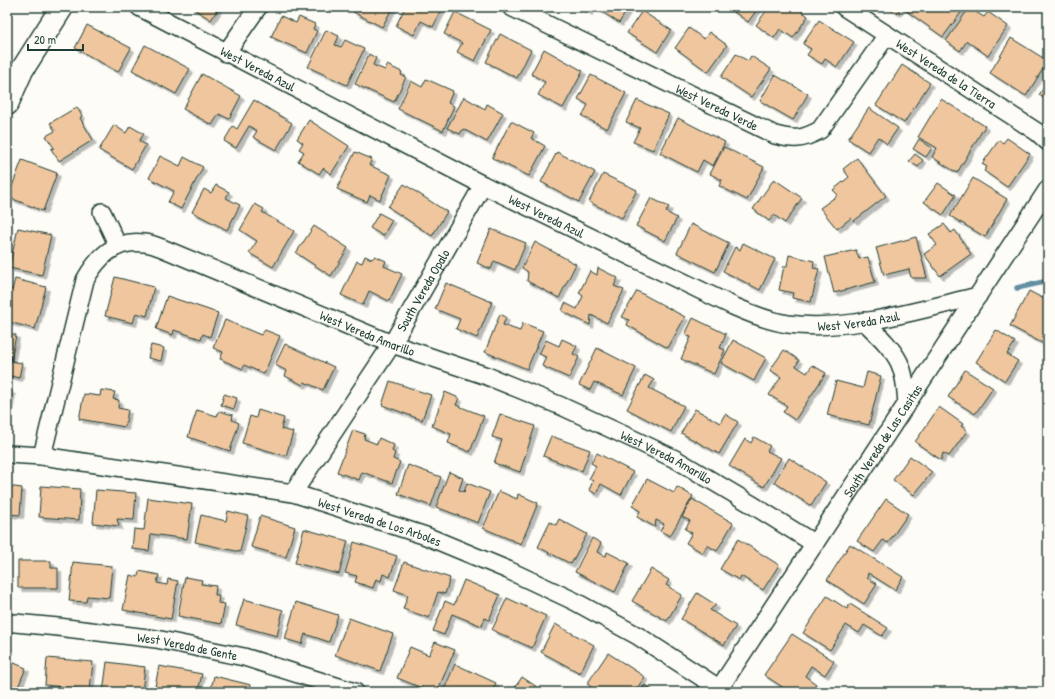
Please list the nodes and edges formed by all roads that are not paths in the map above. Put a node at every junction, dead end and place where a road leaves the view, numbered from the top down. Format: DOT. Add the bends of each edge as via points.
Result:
graph roads {
  1 [pos="62,7"];
  2 [pos="139,7"];
  3 [pos="258,7"];
  4 [pos="512,7"];
  5 [pos="844,7"];
  6 [pos="887,35"];
  7 [pos="226,53"];
  8 [pos="7,104"];
  9 [pos="1048,142"];
  10 [pos="483,185"];
  11 [pos="1048,189"];
  12 [pos="102,212"];
  13 [pos="118,246"];
  14 [pos="978,296"];
  15 [pos="864,321"];
  16 [pos="392,344"];
  17 [pos="907,405"];
  18 [pos="7,454"];
  19 [pos="42,456"];
  20 [pos="293,493"];
  21 [pos="815,544"];
  22 [pos="15,623"];
  23 [pos="718,690"];
  24 [pos="355,692"];
  1 -- 8 [label="street" via="22,70"];
  2 -- 7 [label="street, West Vereda Azul"];
  3 -- 7 [label="street"];
  4 -- 6 [label="street, West Vereda Verde" via="775,135 792,139 809,136 820,130"];
  5 -- 6 [label="street, West Vereda de la Tierra"];
  6 -- 9 [label="street, West Vereda de la Tierra" via="1037,132"];
  7 -- 10 [label="street, West Vereda Azul"];
  10 -- 15 [label="street, West Vereda Azul" via="759,317 788,324 823,326"];
  10 -- 16 [label="street, South Vereda Opalo"];
  11 -- 14 [label="street, South Vereda de Las Casitas"];
  12 -- 13 [label="street"];
  13 -- 16 [label="street, West Vereda Amarillo" via="145,243 162,248"];
  13 -- 19 [label="street, West Vereda Amarillo" via="98,260 85,280"];
  14 -- 15 [label="street, West Vereda Azul"];
  14 -- 17 [label="street, South Vereda de Las Casitas"];
  15 -- 17 [label="street" via="885,342 899,362 905,382"];
  16 -- 20 [label="street, South Vereda Opalo"];
  16 -- 21 [label="street, West Vereda Amarillo" via="487,376 635,440 677,460"];
  17 -- 21 [label="street, South Vereda de Las Casitas"];
  18 -- 19 [label="street, West Vereda de Los Arboles"];
  19 -- 20 [label="street, West Vereda de Los Arboles"];
  20 -- 23 [label="street, West Vereda de Los Arboles" via="426,536 508,570 574,601 638,636"];
  21 -- 23 [label="street, South Vereda de Las Casitas"];
  22 -- 24 [label="street, West Vereda de Gente" via="156,639 244,656"];
}
